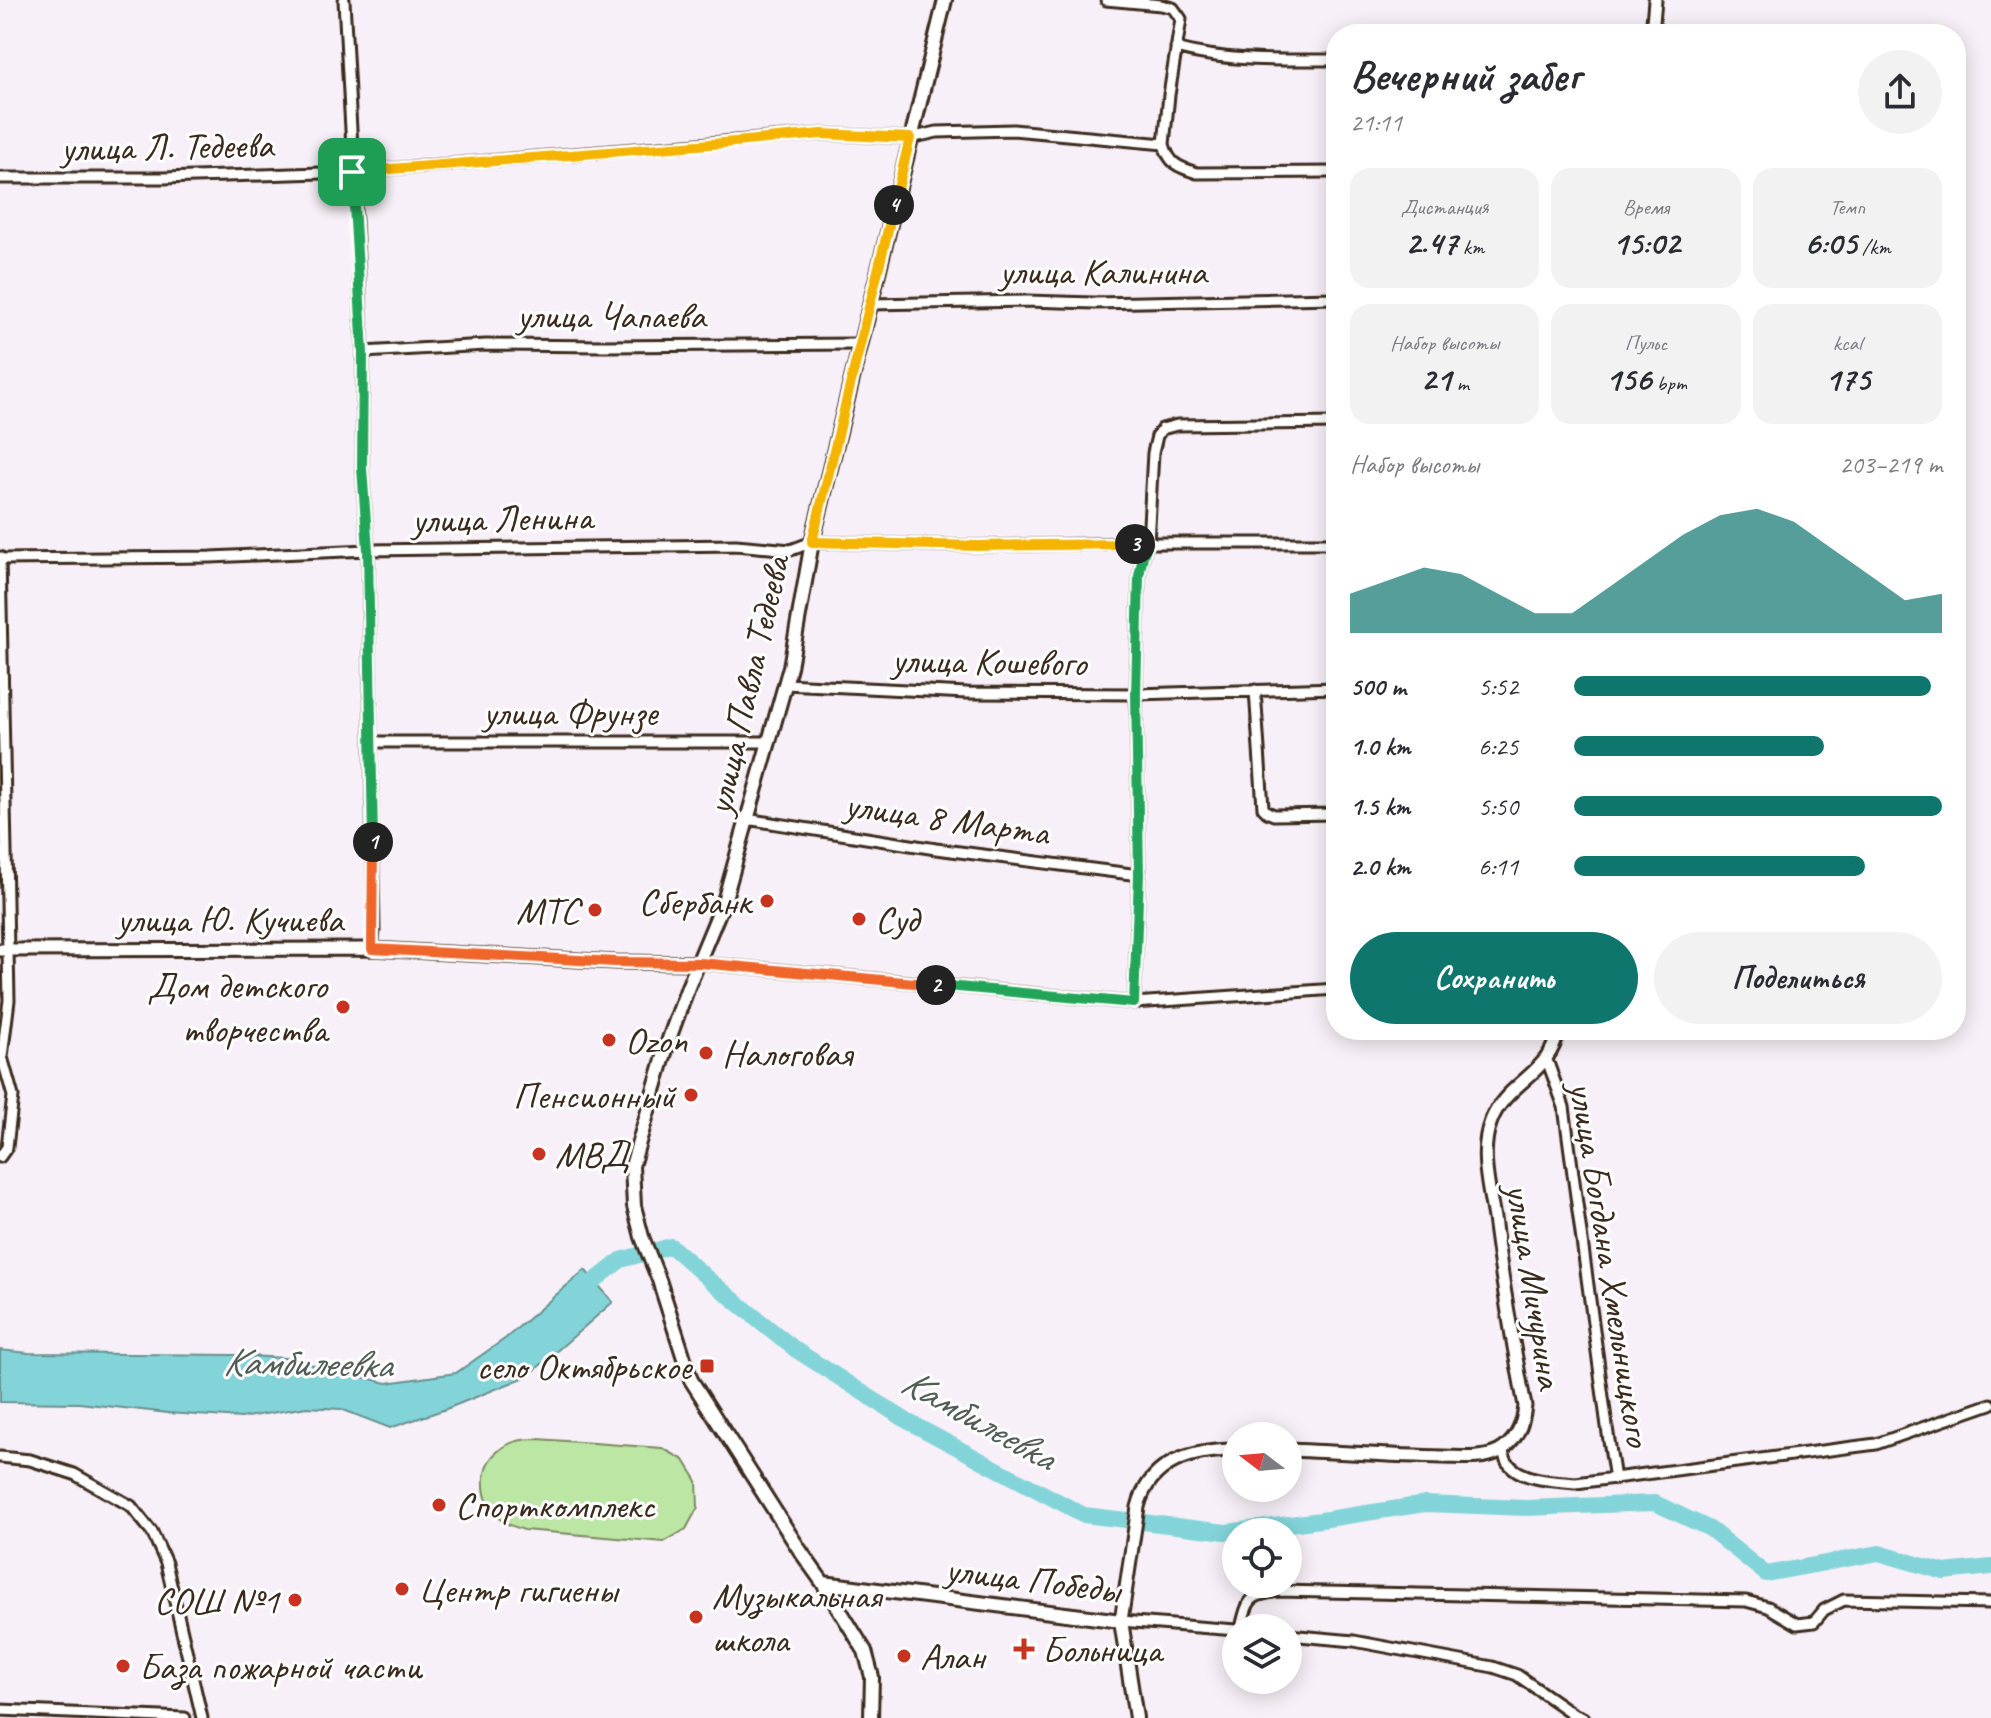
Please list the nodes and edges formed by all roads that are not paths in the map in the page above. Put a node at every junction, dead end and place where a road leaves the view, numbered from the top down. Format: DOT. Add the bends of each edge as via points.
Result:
graph roads {
  1 [pos="344,0"];
  2 [pos="945,0"];
  3 [pos="1106,0"];
  4 [pos="1655,0"];
  5 [pos="1653,24"];
  6 [pos="1176,48"];
  7 [pos="1326,60"];
  8 [pos="910,138"];
  9 [pos="1164,144"];
  10 [pos="352,172"];
  11 [pos="1326,172"];
  12 [pos="0,178"];
  13 [pos="1326,298"];
  14 [pos="871,304"];
  15 [pos="859,344"];
  16 [pos="363,352"];
  17 [pos="1326,423"];
  18 [pos="812,542"];
  19 [pos="1148,543"];
  20 [pos="1326,543"];
  21 [pos="368,550"];
  22 [pos="0,558"];
  23 [pos="785,684"];
  24 [pos="1326,688"];
  25 [pos="1255,690"];
  26 [pos="1136,694"];
  27 [pos="372,742"];
  28 [pos="768,742"];
  29 [pos="1326,814"];
  30 [pos="746,819"];
  31 [pos="1139,875"];
  32 [pos="372,949"];
  33 [pos="4,950"];
  34 [pos="700,963"];
  35 [pos="1326,990"];
  36 [pos="1134,1003"];
  37 [pos="1556,1040"];
  38 [pos="1547,1060"];
  39 [pos="0,1157"];
  40 [pos="1991,1404"];
  41 [pos="1502,1450"];
  42 [pos="1222,1451"];
  43 [pos="1302,1451"];
  44 [pos="0,1457"];
  45 [pos="1615,1479"];
  46 [pos="823,1583"];
  47 [pos="1991,1603"];
  48 [pos="1244,1614"];
  49 [pos="1121,1621"];
  50 [pos="1222,1628"];
  51 [pos="1302,1636"];
  52 [pos="0,1710"];
  53 [pos="185,1718"];
  54 [pos="202,1718"];
  55 [pos="871,1718"];
  56 [pos="1136,1718"];
  57 [pos="1583,1718"];
  1 -- 10 [label="street"];
  2 -- 8 [label="main road, улица Павла Тедеева"];
  3 -- 6 [label="street" via="1173,8 1181,19"];
  4 -- 5 [label="street"];
  6 -- 7 [label="street" via="1213,56"];
  6 -- 9 [label="street"];
  8 -- 9 [label="street, улица Л. Тедеева" via="1013,130"];
  8 -- 10 [label="street, улица Л. Тедеева" via="822,134"];
  8 -- 14 [label="main road, улица Павла Тедеева"];
  9 -- 11 [label="street" via="1167,156 1179,167 1197,173"];
  10 -- 12 [label="street, улица Л. Тедеева"];
  10 -- 16 [label="street"];
  13 -- 14 [label="street, улица Калинина"];
  14 -- 15 [label="main road, улица Павла Тедеева"];
  15 -- 16 [label="street, улица Чапаева" via="486,345"];
  15 -- 18 [label="main road, улица Павла Тедеева"];
  16 -- 21 [label="street"];
  17 -- 19 [label="street" via="1162,429 1153,453"];
  18 -- 19 [label="street, улица Ленина"];
  18 -- 21 [label="street, улица Ленина" via="791,550 736,545"];
  18 -- 23 [label="main road, улица Павла Тедеева"];
  19 -- 20 [label="street, улица Ленина"];
  19 -- 26 [label="street" via="1139,576"];
  21 -- 22 [label="street, улица Ленина"];
  21 -- 27 [label="street"];
  22 -- 33 [label="street"];
  23 -- 26 [label="street, улица Кошевого"];
  23 -- 28 [label="main road, улица Павла Тедеева"];
  24 -- 25 [label="street, улица Кошевого"];
  25 -- 26 [label="street, улица Кошевого"];
  25 -- 29 [label="street" via="1263,808 1274,815"];
  26 -- 31 [label="street"];
  27 -- 28 [label="street, улица Фрунзе"];
  27 -- 32 [label="street"];
  28 -- 30 [label="main road, улица Павла Тедеева"];
  30 -- 31 [label="street, улица 8 Марта"];
  30 -- 34 [label="main road, улица Павла Тедеева" via="725,898"];
  31 -- 36 [label="street"];
  32 -- 33 [label="street, улица Ю. Кучиева"];
  32 -- 34 [label="street, улица Ю. Кучиева"];
  33 -- 39 [label="street" via="9,1000 2,1057 13,1096 7,1147"];
  34 -- 36 [label="street"];
  34 -- 46 [label="main road, улица Павла Тедеева" via="669,1039 632,1166 634,1206 691,1380"];
  35 -- 36 [label="street"];
  37 -- 38 [label="street, улица Мичурина"];
  38 -- 41 [label="street, улица Мичурина" via="1500,1103 1485,1142 1525,1406 1517,1435"];
  38 -- 45 [label="street, улица Богдана Хмельницкого" via="1564,1107"];
  40 -- 45 [label="street" via="1876,1444"];
  41 -- 43 [label="street" via="1477,1457"];
  41 -- 45 [label="street" via="1508,1464 1551,1481"];
  42 -- 49 [label="street" via="1179,1458 1147,1484 1138,1507"];
  44 -- 54 [label="street" via="74,1474 131,1506 152,1532 166,1563"];
  46 -- 49 [label="main road, улица Победы"];
  46 -- 55 [label="main road" via="865,1651 872,1677"];
  47 -- 48 [label="street" via="1844,1600 1814,1622 1797,1624 1746,1601 1279,1591 1259,1594"];
  49 -- 50 [label="street, улица Победы"];
  49 -- 56 [label="main road"];
  51 -- 57 [label="street" via="1493,1667 1517,1675"];
  52 -- 53 [label="street"];
}
